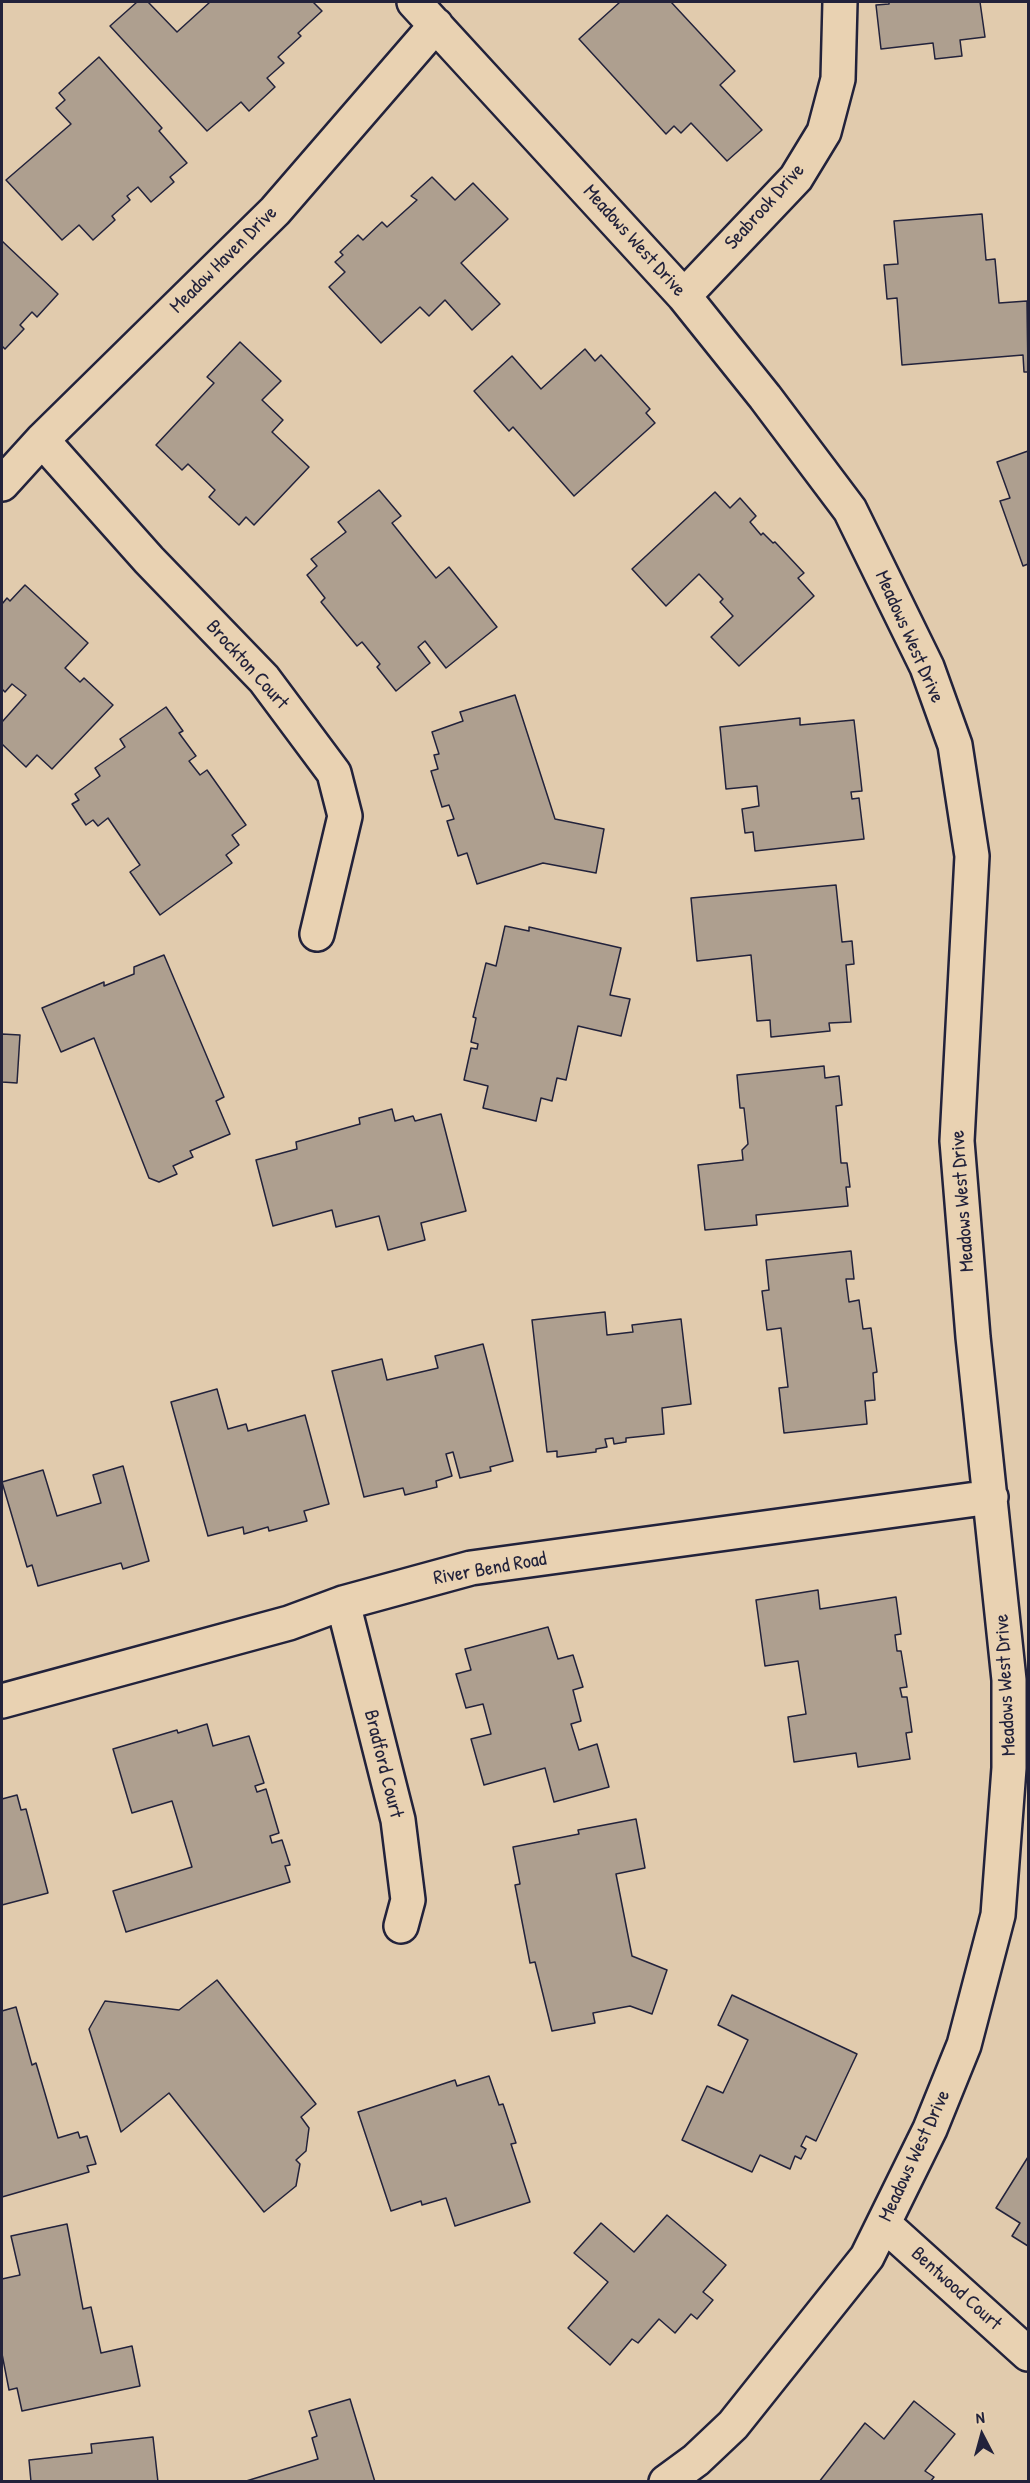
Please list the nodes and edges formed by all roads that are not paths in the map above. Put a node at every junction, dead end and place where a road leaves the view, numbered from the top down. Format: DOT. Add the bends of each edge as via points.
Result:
graph roads {
  1 [pos="840,2"];
  2 [pos="425,13"];
  3 [pos="684,296"];
  4 [pos="42,440"];
  5 [pos="2,484"];
  6 [pos="317,934"];
  7 [pos="991,1497"];
  8 [pos="343,1603"];
  9 [pos="2,1701"];
  10 [pos="401,1926"];
  11 [pos="884,2224"];
  12 [pos="1029,2354"];
  13 [pos="666,2481"];
  1 -- 3 [label="street, Seabrook Drive" via="838,78 824,132 796,178"];
  2 -- 3 [label="street, Meadows West Drive"];
  2 -- 4 [label="street, Meadow Haven Drive" via="275,211"];
  3 -- 7 [label="street, Meadows West Drive" via="850,510 927,667 955,745 972,856 957,1142"];
  4 -- 5 [label="street, Meadow Haven Drive"];
  4 -- 6 [label="street, Brockton Court" via="148,560 264,679 334,773 345,816"];
  7 -- 8 [label="street, River Bend Road" via="471,1568"];
  7 -- 11 [label="street, Meadows West Drive" via="1009,1680 1009,1768 998,1915 964,2045 930,2129"];
  8 -- 9 [label="street, River Bend Road" via="289,1623"];
  8 -- 10 [label="street, Bradford Court" via="398,1820 408,1899"];
  11 -- 12 [label="street, Bentwood Court"];
  11 -- 13 [label="street, Meadows West Drive" via="867,2257 733,2425 696,2460"];
}
